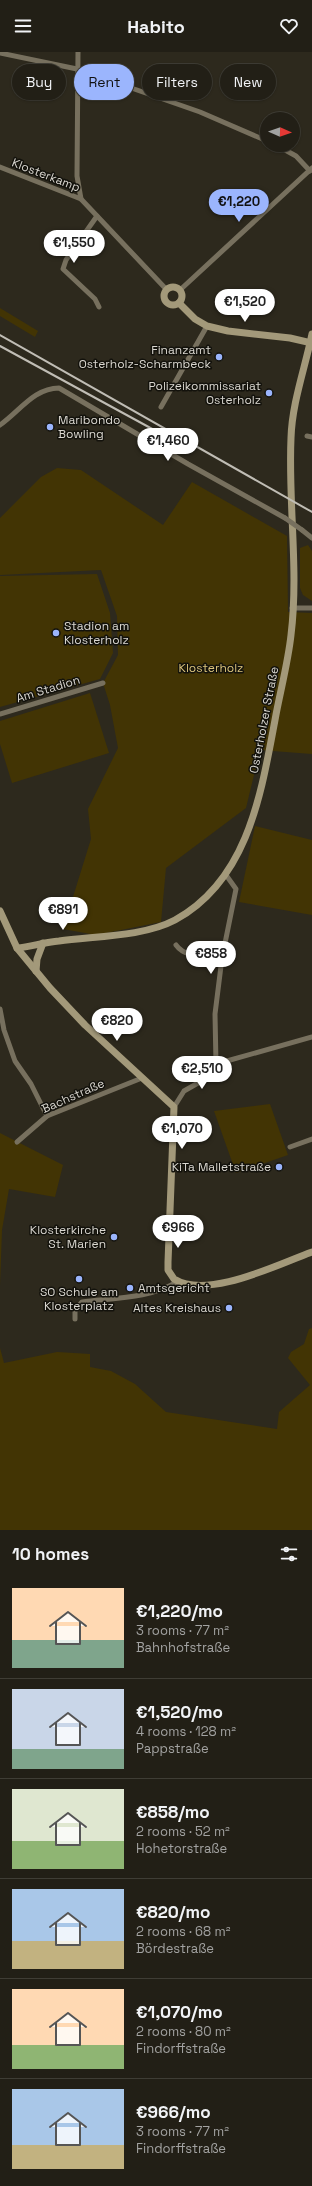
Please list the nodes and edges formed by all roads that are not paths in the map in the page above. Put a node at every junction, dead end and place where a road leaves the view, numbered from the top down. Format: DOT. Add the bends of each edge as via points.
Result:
graph roads {
  1 [pos="78,52"];
  2 [pos="0,53"];
  3 [pos="77,64"];
  4 [pos="74,69"];
  5 [pos="134,89"];
  6 [pos="77,100"];
  7 [pos="260,138"];
  8 [pos="289,152"];
  9 [pos="0,168"];
  10 [pos="311,170"];
  11 [pos="81,198"];
  12 [pos="97,216"];
  13 [pos="166,290"];
  14 [pos="180,290"];
  15 [pos="179,303"];
  16 [pos="99,307"];
  17 [pos="207,326"];
  18 [pos="312,334"];
  19 [pos="311,343"];
  20 [pos="161,407"];
  21 [pos="0,425"];
  22 [pos="312,538"];
  23 [pos="292,608"];
  24 [pos="312,608"];
  25 [pos="103,683"];
  26 [pos="0,714"];
  27 [pos="226,875"];
  28 [pos="0,911"];
  29 [pos="43,943"];
  30 [pos="176,945"];
  31 [pos="16,948"];
  32 [pos="222,958"];
  33 [pos="36,971"];
  34 [pos="0,1009"];
  35 [pos="312,1037"];
  36 [pos="216,1064"];
  37 [pos="142,1078"];
  38 [pos="174,1107"];
  39 [pos="47,1116"];
  40 [pos="312,1139"];
  41 [pos="17,1142"];
  42 [pos="290,1147"];
  43 [pos="312,1252"];
  44 [pos="178,1281"];
  45 [pos="74,1319"];
  1 -- 3 [label="street"];
  2 -- 4 [label="street"];
  5 -- 7 [label="street" via="200,112"];
  6 -- 11 [label="street" via="77,176"];
  8 -- 10 [label="street"];
  9 -- 11 [label="street, Klosterkamp"];
  10 -- 14 [label="street"];
  11 -- 12 [label="street, Klosterkamp"];
  12 -- 13 [label="street, Klosterkamp"];
  12 -- 16 [label="street" via="66,260 63,269 95,298"];
  13 -- 14 [label="street" via="173,287"];
  13 -- 15 [label="street" via="166,302 172,305"];
  14 -- 15 [label="street" via="182,297"];
  15 -- 17 [label="street" via="195,319"];
  17 -- 19 [label="street"];
  17 -- 20 [label="street"];
  18 -- 19 [label="street, Osterholzer Straße"];
  19 -- 23 [label="street, Osterholzer Straße" via="296,402 291,437"];
  21 -- 22 [label="street, bridge" via="37,393 59,388 285,518"];
  23 -- 24 [label="street"];
  23 -- 27 [label="street, Osterholzer Straße" via="291,635 262,788 241,850"];
  25 -- 26 [label="street, Am Stadion"];
  27 -- 29 [label="street, Osterholzer Straße" via="207,896 167,923 138,931"];
  27 -- 32 [label="street" via="236,889"];
  28 -- 31 [label="street"];
  29 -- 31 [label="street, Osterholzer Straße"];
  29 -- 33 [label="street" via="36,959"];
  30 -- 32 [label="street" via="180,950 200,957 209,955"];
  31 -- 33 [label="street"];
  32 -- 36 [label="street" via="215,1014"];
  33 -- 37 [label="street" via="85,1025"];
  34 -- 39 [label="street" via="15,1061 31,1084"];
  35 -- 36 [label="street"];
  36 -- 38 [label="street" via="205,1079 184,1091"];
  37 -- 38 [label="street"];
  37 -- 39 [label="street, Bachstraße"];
  38 -- 44 [label="street" via="168,1262 171,1275"];
  39 -- 41 [label="street, Bachstraße"];
  40 -- 42 [label="street"];
  43 -- 44 [label="street" via="222,1284 191,1284"];
  44 -- 45 [label="street" via="154,1293 82,1302 75,1310"];
}
